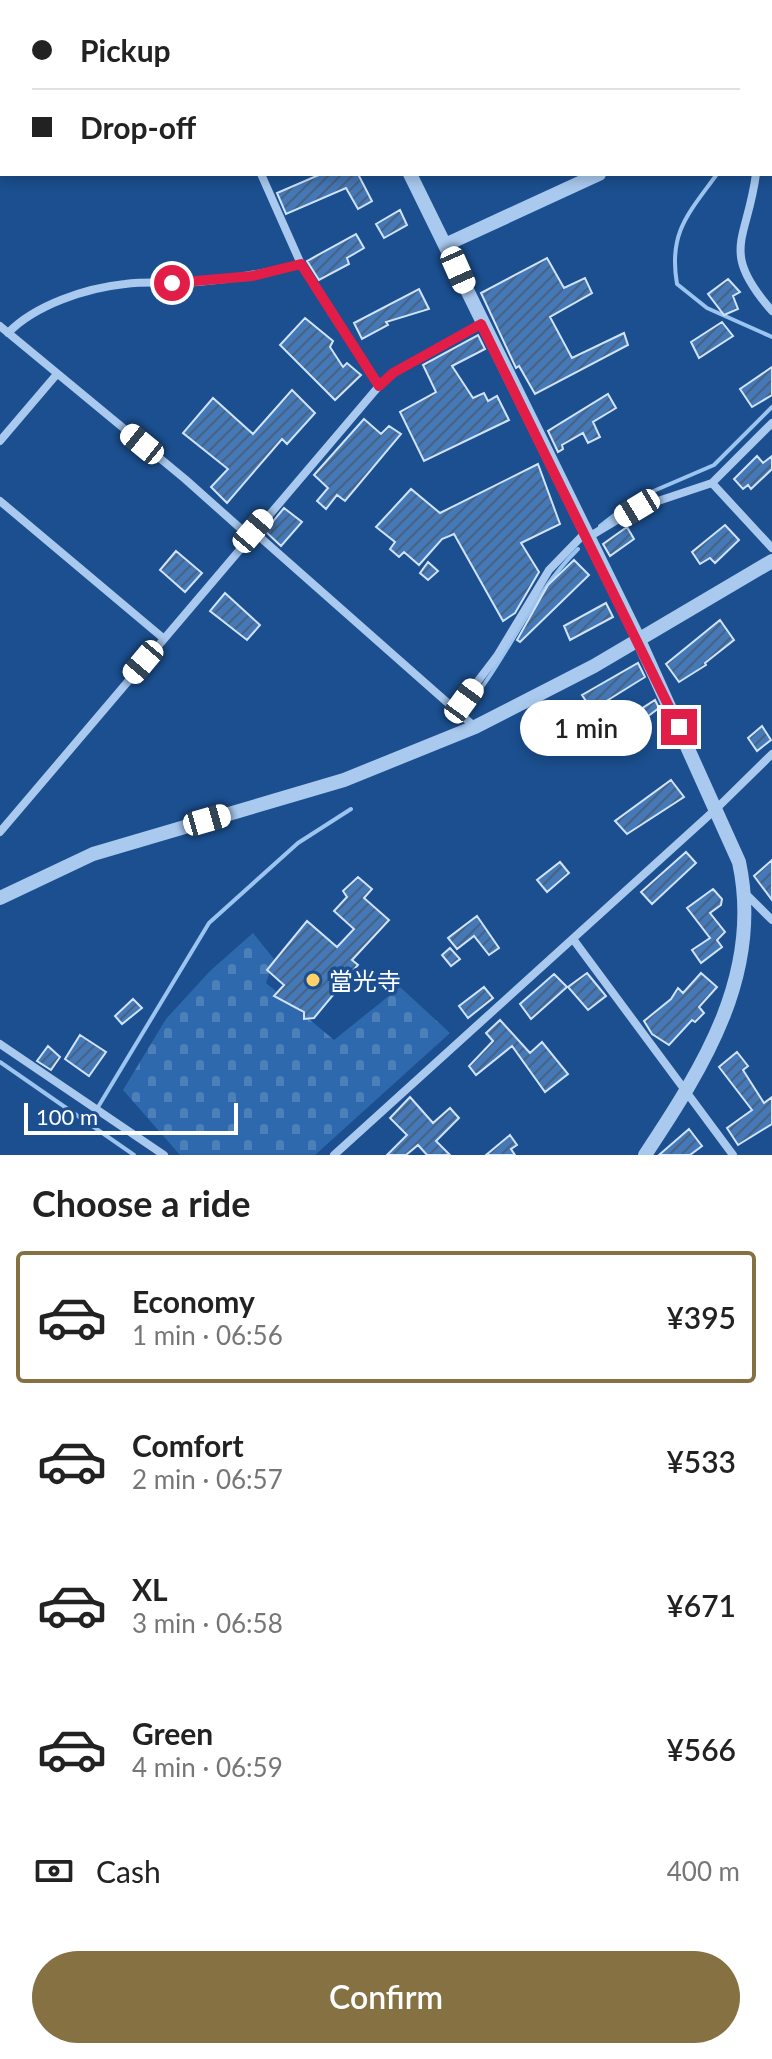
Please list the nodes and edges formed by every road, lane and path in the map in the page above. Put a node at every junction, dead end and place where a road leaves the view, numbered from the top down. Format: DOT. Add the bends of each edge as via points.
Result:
graph roads {
  1 [pos="262,176"];
  2 [pos="595,176"];
  3 [pos="756,176"];
  4 [pos="417,177"];
  5 [pos="447,244"];
  6 [pos="301,264"];
  7 [pos="772,311"];
  8 [pos="481,324"];
  9 [pos="0,326"];
  10 [pos="8,333"];
  11 [pos="57,374"];
  12 [pos="379,386"];
  13 [pos="772,423"];
  14 [pos="0,441"];
  15 [pos="712,483"];
  16 [pos="0,501"];
  17 [pos="251,534"];
  18 [pos="586,536"];
  19 [pos="772,548"];
  20 [pos="772,561"];
  21 [pos="163,638"];
  22 [pos="638,638"];
  23 [pos="456,710"];
  24 [pos="475,727"];
  25 [pos="772,754"];
  26 [pos="717,808"];
  27 [pos="0,832"];
  28 [pos="746,894"];
  29 [pos="0,898"];
  30 [pos="772,920"];
  31 [pos="573,939"];
  32 [pos="0,1044"];
  33 [pos="686,1093"];
  34 [pos="164,1155"];
  35 [pos="334,1155"];
  36 [pos="645,1155"];
  37 [pos="733,1155"];
  1 -- 6 [label="street"];
  2 -- 5 [label="street"];
  3 -- 7 [label="street" via="739,246 740,266"];
  4 -- 5 [label="street"];
  5 -- 8 [label="street"];
  6 -- 10 [label="street" via="225,279 123,284 23,317"];
  6 -- 12 [label="street"];
  8 -- 12 [label="street"];
  8 -- 18 [label="street"];
  9 -- 10 [label="street"];
  10 -- 11 [label="street"];
  11 -- 14 [label="street"];
  11 -- 17 [label="street"];
  12 -- 17 [label="street"];
  13 -- 15 [label="street"];
  15 -- 18 [label="street" via="637,508"];
  15 -- 19 [label="street"];
  16 -- 21 [label="street"];
  17 -- 21 [label="street"];
  17 -- 23 [label="street"];
  18 -- 22 [label="street"];
  18 -- 23 [label="street" via="549,570 497,656"];
  20 -- 22 [label="street"];
  21 -- 27 [label="street"];
  22 -- 24 [label="street"];
  22 -- 26 [label="street"];
  23 -- 24 [label="street"];
  24 -- 29 [label="street" via="344,780 93,854"];
  25 -- 26 [label="street"];
  26 -- 28 [label="street"];
  26 -- 31 [label="street"];
  28 -- 30 [label="street"];
  28 -- 33 [label="street" via="739,972 722,1024"];
  31 -- 33 [label="street"];
  31 -- 35 [label="street"];
  32 -- 34 [label="street"];
  33 -- 36 [label="street"];
  33 -- 37 [label="street"];
}
